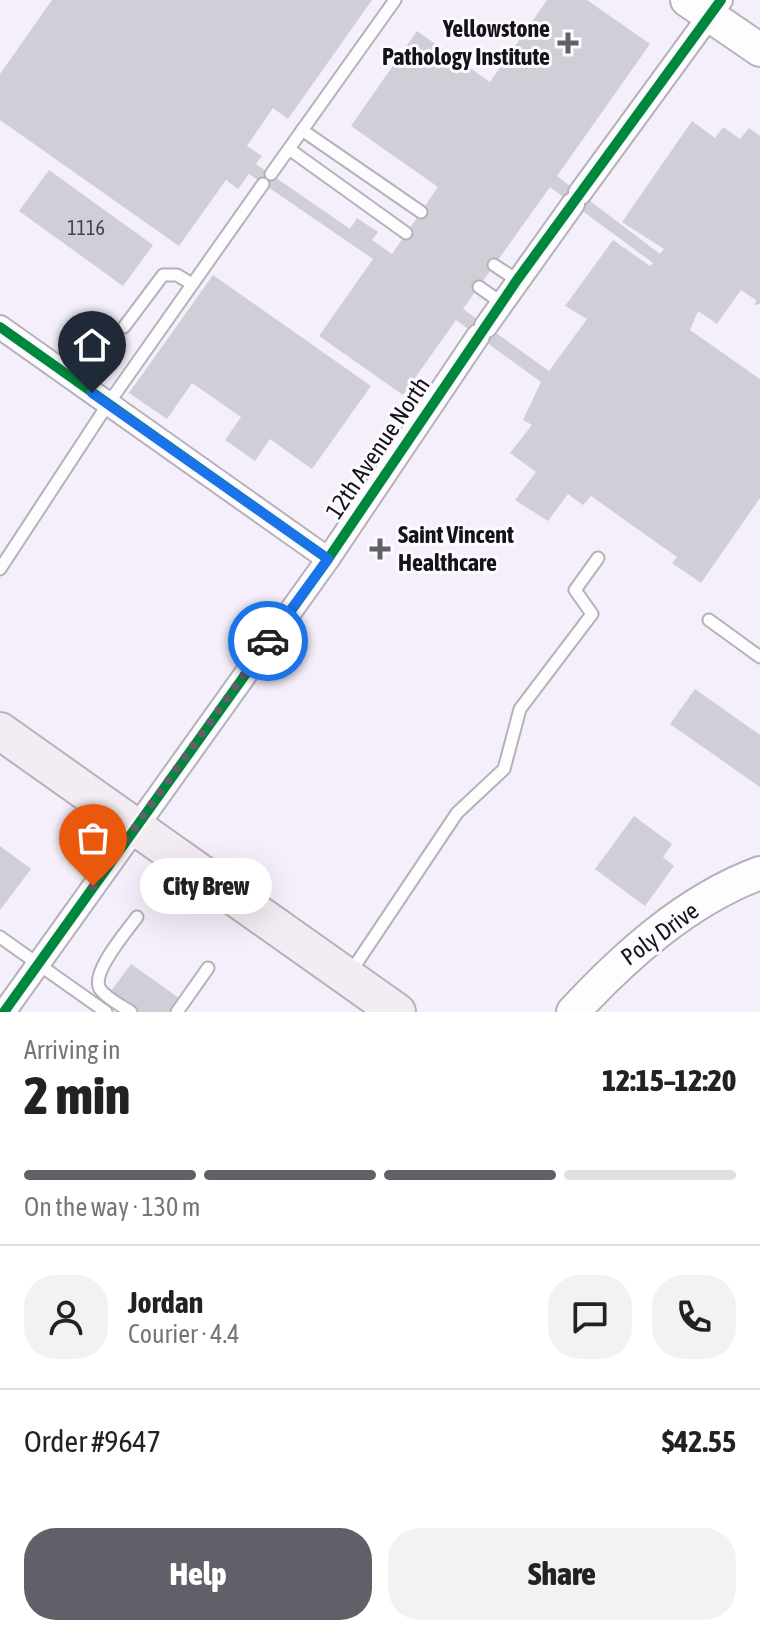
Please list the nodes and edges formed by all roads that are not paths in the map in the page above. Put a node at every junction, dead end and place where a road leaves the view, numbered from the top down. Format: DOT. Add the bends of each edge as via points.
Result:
graph roads {
  1 [pos="395,0"];
  2 [pos="706,5"];
  3 [pos="760,50"];
  4 [pos="302,130"];
  5 [pos="289,149"];
  6 [pos="421,212"];
  7 [pos="406,233"];
  8 [pos="494,265"];
  9 [pos="517,280"];
  10 [pos="192,284"];
  11 [pos="479,287"];
  12 [pos="502,303"];
  13 [pos="0,327"];
  14 [pos="124,327"];
  15 [pos="108,404"];
  16 [pos="598,558"];
  17 [pos="328,559"];
  18 [pos="0,569"];
  19 [pos="709,620"];
  20 [pos="760,657"];
  21 [pos="0,731"];
  22 [pos="135,827"];
  23 [pos="760,873"];
  24 [pos="137,917"];
  25 [pos="0,937"];
  26 [pos="39,964"];
  27 [pos="208,968"];
  28 [pos="348,977"];
  29 [pos="4,1012"];
  30 [pos="106,1012"];
  31 [pos="131,1012"];
  32 [pos="177,1012"];
  33 [pos="397,1012"];
  34 [pos="573,1012"];
  1 -- 4 [label="lane"];
  2 -- 3 [label="street"];
  2 -- 9 [label="street, 12th Avenue North"];
  4 -- 5 [label="lane"];
  4 -- 6 [label="lane"];
  5 -- 7 [label="lane"];
  5 -- 10 [label="lane"];
  8 -- 9 [label="lane"];
  9 -- 12 [label="street, 12th Avenue North"];
  10 -- 14 [label="lane" via="177,275 163,275"];
  10 -- 15 [label="lane"];
  11 -- 12 [label="lane"];
  12 -- 17 [label="street, 12th Avenue North"];
  13 -- 15 [label="street"];
  15 -- 17 [label="street"];
  15 -- 18 [label="lane"];
  16 -- 28 [label="lane" via="575,590 592,614 520,709 504,769 457,813"];
  17 -- 22 [label="street, 12th Avenue North"];
  19 -- 20 [label="lane"];
  21 -- 22 [label="main road"];
  22 -- 26 [label="street, 12th Avenue North"];
  22 -- 28 [label="main road"];
  23 -- 34 [label="street, Poly Drive" via="688,912 620,961"];
  24 -- 31 [label="lane" via="101,967 97,981 101,991"];
  25 -- 26 [label="lane"];
  26 -- 29 [label="street, 12th Avenue North"];
  26 -- 30 [label="lane"];
  27 -- 32 [label="lane"];
  28 -- 33 [label="main road"];
}
